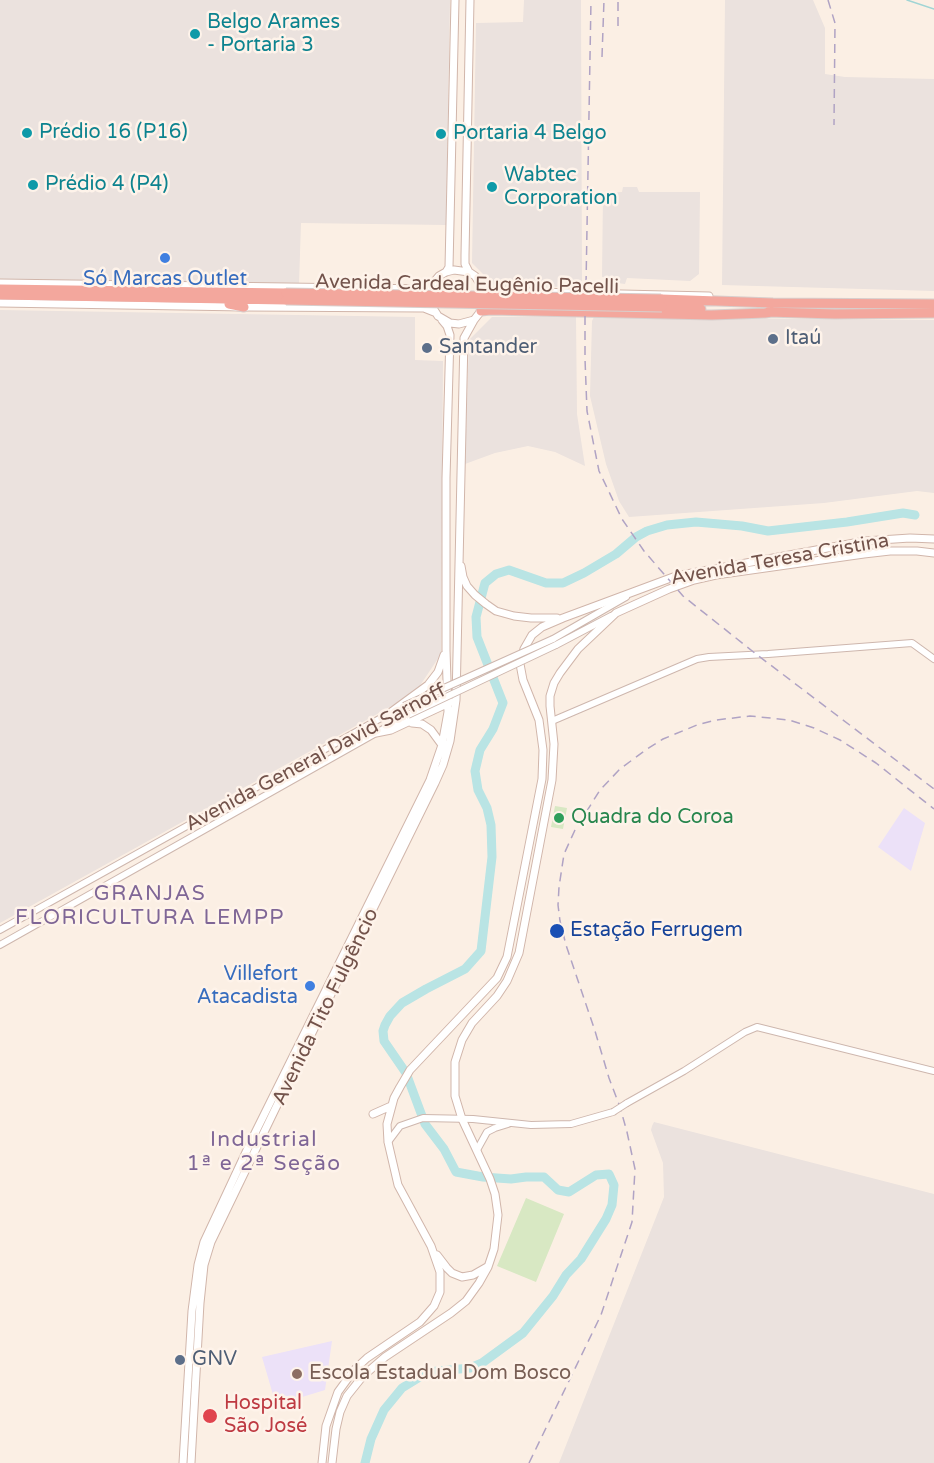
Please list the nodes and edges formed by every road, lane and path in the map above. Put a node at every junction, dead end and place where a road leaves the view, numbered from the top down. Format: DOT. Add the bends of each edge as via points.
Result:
graph roads {
  1 [pos="455,0"];
  2 [pos="470,0"];
  3 [pos="455,19"];
  4 [pos="470,19"];
  5 [pos="452,146"];
  6 [pos="466,147"];
  7 [pos="466,159"];
  8 [pos="451,160"];
  9 [pos="446,272"];
  10 [pos="469,272"];
  11 [pos="0,283"];
  12 [pos="203,286"];
  13 [pos="0,289"];
  14 [pos="431,289"];
  15 [pos="483,289"];
  16 [pos="235,293"];
  17 [pos="0,295"];
  18 [pos="709,296"];
  19 [pos="286,297"];
  20 [pos="182,298"];
  21 [pos="0,303"];
  22 [pos="934,304"];
  23 [pos="244,307"];
  24 [pos="772,308"];
  25 [pos="481,311"];
  26 [pos="434,312"];
  27 [pos="934,313"];
  28 [pos="442,320"];
  29 [pos="474,320"];
  30 [pos="910,538"];
  31 [pos="934,539"];
  32 [pos="870,541"];
  33 [pos="458,551"];
  34 [pos="890,551"];
  35 [pos="934,553"];
  36 [pos="634,592"];
  37 [pos="616,613"];
  38 [pos="562,618"];
  39 [pos="554,642"];
  40 [pos="446,650"];
  41 [pos="934,659"];
  42 [pos="456,700"];
  43 [pos="448,704"];
  44 [pos="387,715"];
  45 [pos="408,719"];
  46 [pos="552,721"];
  47 [pos="376,733"];
  48 [pos="442,745"];
  49 [pos="14,922"];
  50 [pos="0,930"];
  51 [pos="23,932"];
  52 [pos="16,936"];
  53 [pos="0,945"];
  54 [pos="934,1071"];
  55 [pos="391,1106"];
  56 [pos="373,1114"];
  57 [pos="462,1119"];
  58 [pos="512,1123"];
  59 [pos="387,1124"];
  60 [pos="401,1125"];
  61 [pos="388,1142"];
  62 [pos="477,1150"];
  63 [pos="431,1246"];
  64 [pos="488,1267"];
  65 [pos="183,1463"];
  66 [pos="191,1463"];
  67 [pos="322,1463"];
  68 [pos="332,1463"];
  1 -- 3 [label="main road"];
  2 -- 4 [label="main road"];
  3 -- 4 [label="main road"];
  3 -- 5 [label="main road"];
  4 -- 6 [label="main road"];
  5 -- 6 [label="main road"];
  5 -- 8 [label="main road"];
  6 -- 7 [label="main road"];
  7 -- 8 [label="main road"];
  7 -- 10 [label="main road" via="465,264"];
  8 -- 9 [label="main road"];
  9 -- 10 [label="main road"];
  9 -- 14 [label="main road"];
  10 -- 15 [label="main road"];
  11 -- 12 [label="main road, Avenida Cardeal Eugênio Pacelli"];
  12 -- 14 [label="main road, Avenida Cardeal Eugênio Pacelli"];
  12 -- 16 [label="highway"];
  13 -- 16 [label="highway, Avenida Cardeal Eugênio Pacelli"];
  14 -- 26 [label="main road"];
  15 -- 18 [label="main road, Avenida Cardeal Eugênio Pacelli"];
  15 -- 25 [label="main road"];
  16 -- 19 [label="highway, Avenida Cardeal Eugênio Pacelli"];
  17 -- 20 [label="highway, Avenida Cardeal Eugênio Pacelli"];
  18 -- 24 [label="highway"];
  19 -- 20 [label="highway, Avenida Cardeal Eugênio Pacelli"];
  19 -- 24 [label="highway, Avenida Cardeal Eugênio Pacelli, bridge"];
  20 -- 23 [label="highway"];
  21 -- 23 [label="main road, Avenida Cardeal Eugênio Pacelli"];
  22 -- 24 [label="highway, Avenida Cardeal Eugênio Pacelli"];
  23 -- 26 [label="main road, Avenida Cardeal Eugênio Pacelli" via="424,308"];
  24 -- 25 [label="highway" via="765,314 712,315"];
  24 -- 27 [label="highway, Avenida Cardeal Eugênio Pacelli" via="835,314"];
  25 -- 29 [label="main road"];
  26 -- 28 [label="main road"];
  28 -- 29 [label="main road" via="459,324"];
  28 -- 40 [label="main road" via="450,335"];
  29 -- 33 [label="main road" via="464,338"];
  30 -- 31 [label="main road, Avenida Teresa Cristina"];
  30 -- 32 [label="main road, Avenida Teresa Cristina"];
  30 -- 34 [label="main road"];
  32 -- 34 [label="main road"];
  32 -- 36 [label="main road, Avenida Teresa Cristina" via="698,571"];
  33 -- 38 [label="main road" via="467,586 496,611 531,618"];
  33 -- 42 [label="main road, Avenida Tito Fulgêncio"];
  34 -- 35 [label="main road, Avenida Teresa Cristina"];
  34 -- 37 [label="main road, Avenida Teresa Cristina" via="716,575 669,589"];
  36 -- 38 [label="main road, Avenida Teresa Cristina"];
  36 -- 39 [label="street, Avenida General David Sarnoff"];
  37 -- 39 [label="street, Avenida General David Sarnoff"];
  37 -- 46 [label="main road, Avenida Teresa Cristina" via="578,649 554,683 550,696"];
  38 -- 55 [label="main road, Avenida Teresa Cristina" via="532,635 520,664 539,720 542,779 507,957 497,978 410,1070"];
  39 -- 44 [label="street, Avenida General David Sarnoff, bridge"];
  39 -- 45 [label="street, Avenida General David Sarnoff, bridge"];
  40 -- 43 [label="main road, Avenida Tito Fulgêncio"];
  40 -- 44 [label="main road" via="428,685"];
  41 -- 46 [label="street" via="912,643 709,657"];
  42 -- 43 [label="main road"];
  42 -- 66 [label="main road, Avenida Tito Fulgêncio" via="450,741 435,783 211,1242 200,1303"];
  43 -- 45 [label="main road"];
  43 -- 48 [label="main road, Avenida Tito Fulgêncio"];
  44 -- 49 [label="street, Avenida General David Sarnoff"];
  45 -- 47 [label="main road" via="391,730"];
  45 -- 48 [label="main road" via="431,730"];
  46 -- 57 [label="main road, Avenida Teresa Cristina" via="552,780 519,953 507,981 462,1040 455,1062 455,1096"];
  47 -- 51 [label="street, Avenida General David Sarnoff"];
  48 -- 65 [label="main road, Avenida Tito Fulgêncio" via="430,780 204,1242 192,1311"];
  49 -- 50 [label="street, Avenida General David Sarnoff"];
  49 -- 51 [label="street"];
  49 -- 52 [label="street"];
  51 -- 52 [label="street, Avenida General David Sarnoff"];
  52 -- 53 [label="street, Avenida General David Sarnoff"];
  54 -- 58 [label="street, bridge" via="756,1027 613,1112 571,1124"];
  55 -- 56 [label="main road"];
  55 -- 59 [label="main road, Avenida Teresa Cristina"];
  57 -- 58 [label="street"];
  57 -- 60 [label="street" via="423,1118"];
  57 -- 62 [label="main road, Avenida Teresa Cristina"];
  58 -- 62 [label="street" via="487,1132"];
  59 -- 60 [label="street"];
  59 -- 61 [label="main road, Avenida Teresa Cristina"];
  60 -- 61 [label="street"];
  61 -- 63 [label="main road, Avenida Teresa Cristina" via="398,1185"];
  62 -- 64 [label="main road, Avenida Teresa Cristina" via="495,1194 498,1215"];
  63 -- 64 [label="main road" via="447,1268 462,1277"];
  63 -- 67 [label="main road, Avenida Teresa Cristina" via="440,1272 437,1299 420,1322 367,1358 338,1392 326,1426"];
  64 -- 68 [label="main road, Avenida Teresa Cristina" via="466,1300 452,1313 385,1357 347,1396 336,1429"];
}
